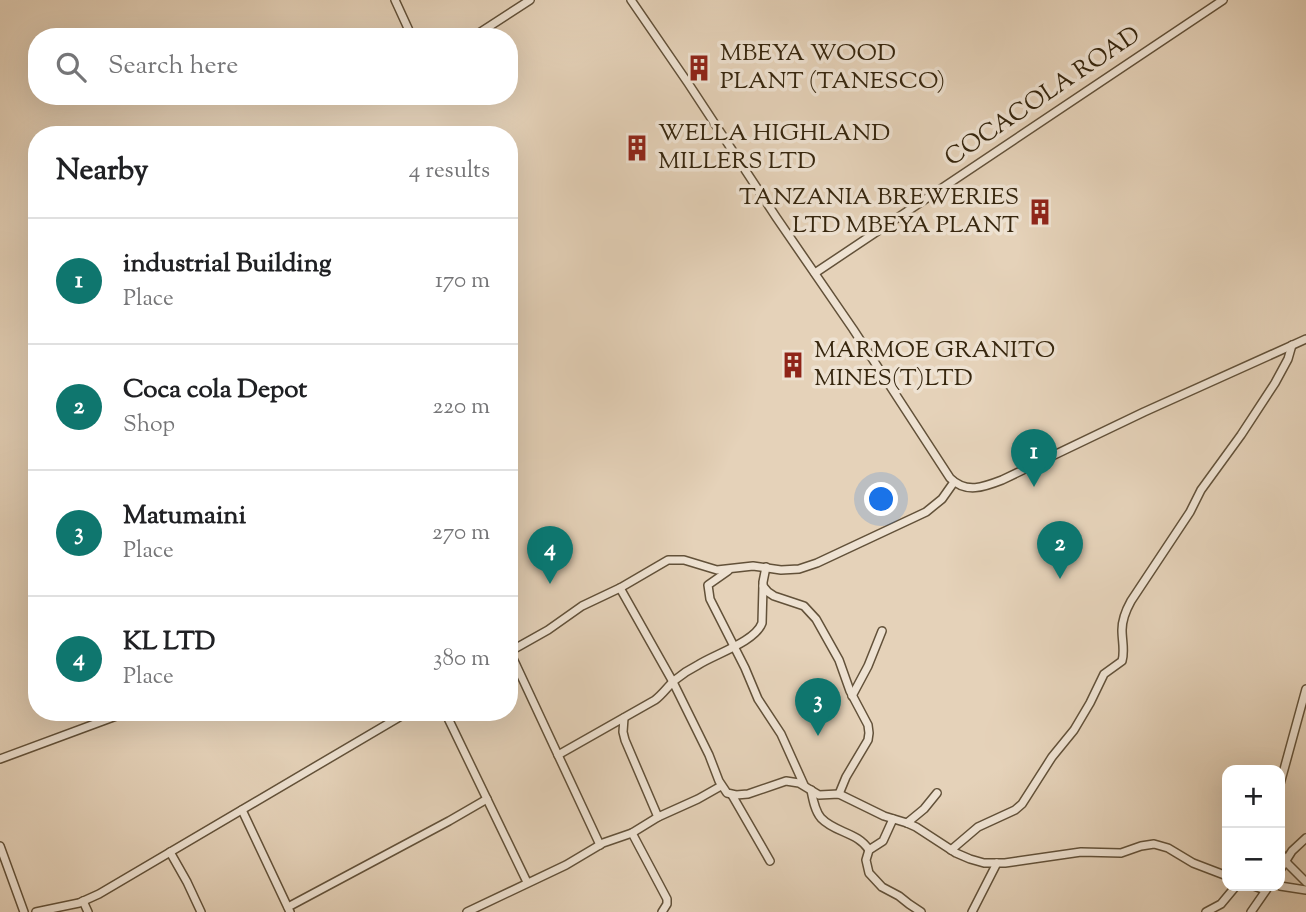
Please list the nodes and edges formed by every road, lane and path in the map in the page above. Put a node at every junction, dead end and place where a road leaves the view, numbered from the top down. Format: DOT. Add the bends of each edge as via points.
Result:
graph roads {
  1 [pos="395,0"];
  2 [pos="530,0"];
  3 [pos="631,0"];
  4 [pos="1223,0"];
  5 [pos="408,28"];
  6 [pos="487,28"];
  7 [pos="815,273"];
  8 [pos="1306,339"];
  9 [pos="1292,345"];
  10 [pos="954,482"];
  11 [pos="766,567"];
  12 [pos="730,569"];
  13 [pos="763,586"];
  14 [pos="621,588"];
  15 [pos="882,631"];
  16 [pos="734,646"];
  17 [pos="518,647"];
  18 [pos="518,669"];
  19 [pos="673,682"];
  20 [pos="1306,688"];
  21 [pos="852,696"];
  22 [pos="624,718"];
  23 [pos="103,721"];
  24 [pos="393,721"];
  25 [pos="448,721"];
  26 [pos="558,755"];
  27 [pos="0,759"];
  28 [pos="1285,766"];
  29 [pos="804,785"];
  30 [pos="721,786"];
  31 [pos="811,790"];
  32 [pos="937,793"];
  33 [pos="839,794"];
  34 [pos="732,795"];
  35 [pos="487,799"];
  36 [pos="242,810"];
  37 [pos="658,817"];
  38 [pos="893,819"];
  39 [pos="907,823"];
  40 [pos="632,832"];
  41 [pos="1306,838"];
  42 [pos="600,845"];
  43 [pos="0,846"];
  44 [pos="869,850"];
  45 [pos="951,850"];
  46 [pos="170,852"];
  47 [pos="770,861"];
  48 [pos="1286,862"];
  49 [pos="997,863"];
  50 [pos="1222,874"];
  51 [pos="527,882"];
  52 [pos="1306,882"];
  53 [pos="1285,887"];
  54 [pos="1306,890"];
  55 [pos="1232,891"];
  56 [pos="1265,891"];
  57 [pos="83,901"];
  58 [pos="289,909"];
  59 [pos="471,911"];
  60 [pos="24,912"];
  61 [pos="36,912"];
  62 [pos="88,912"];
  63 [pos="201,912"];
  64 [pos="662,912"];
  65 [pos="921,912"];
  66 [pos="972,912"];
  67 [pos="1209,912"];
  68 [pos="1251,912"];
  1 -- 5 [label="street"];
  2 -- 6 [label="street"];
  3 -- 7 [label="street"];
  4 -- 7 [label="street, COCACOLA ROAD"];
  7 -- 10 [label="street"];
  8 -- 9 [label="street"];
  9 -- 10 [label="street" via="990,485 970,488"];
  9 -- 45 [label="street" via="1275,383 1127,609 1122,661 1104,674 1074,730 1022,804 978,827"];
  10 -- 11 [label="street" via="926,512 817,563 790,570"];
  11 -- 12 [label="street"];
  11 -- 13 [label="street"];
  12 -- 14 [label="street" via="673,559"];
  12 -- 16 [label="street" via="708,589"];
  13 -- 16 [label="street" via="761,626"];
  13 -- 21 [label="street" via="770,594 800,604 811,613 839,660"];
  14 -- 17 [label="street" via="582,606"];
  14 -- 19 [label="street"];
  15 -- 21 [label="street"];
  16 -- 19 [label="street"];
  16 -- 29 [label="street"];
  18 -- 26 [label="street"];
  19 -- 22 [label="street" via="659,697"];
  19 -- 30 [label="street"];
  20 -- 28 [label="street"];
  21 -- 33 [label="street" via="869,736"];
  22 -- 26 [label="street"];
  22 -- 37 [label="street" via="625,740"];
  23 -- 27 [label="street"];
  24 -- 36 [label="street"];
  25 -- 35 [label="street"];
  26 -- 42 [label="street"];
  29 -- 31 [label="street"];
  29 -- 34 [label="street" via="786,781"];
  30 -- 34 [label="street"];
  30 -- 37 [label="street"];
  31 -- 33 [label="street" via="819,795"];
  31 -- 44 [label="street" via="821,817 855,836"];
  32 -- 39 [label="street"];
  33 -- 38 [label="street"];
  34 -- 47 [label="street"];
  35 -- 51 [label="street"];
  35 -- 58 [label="street"];
  36 -- 46 [label="street"];
  36 -- 58 [label="street"];
  37 -- 40 [label="street"];
  38 -- 39 [label="street"];
  38 -- 44 [label="street" via="883,841"];
  39 -- 45 [label="street"];
  40 -- 42 [label="street"];
  40 -- 64 [label="street" via="667,899"];
  41 -- 48 [label="street"];
  42 -- 51 [label="street"];
  43 -- 60 [label="street"];
  44 -- 65 [label="street" via="866,863 871,878"];
  45 -- 49 [label="street" via="976,861"];
  46 -- 57 [label="street"];
  46 -- 63 [label="street"];
  48 -- 52 [label="street"];
  49 -- 50 [label="street" via="1080,852 1121,853 1154,844"];
  49 -- 66 [label="street"];
  51 -- 59 [label="street"];
  53 -- 54 [label="street"];
  55 -- 67 [label="street"];
  56 -- 68 [label="street"];
  57 -- 61 [label="street"];
  57 -- 62 [label="street"];
}
